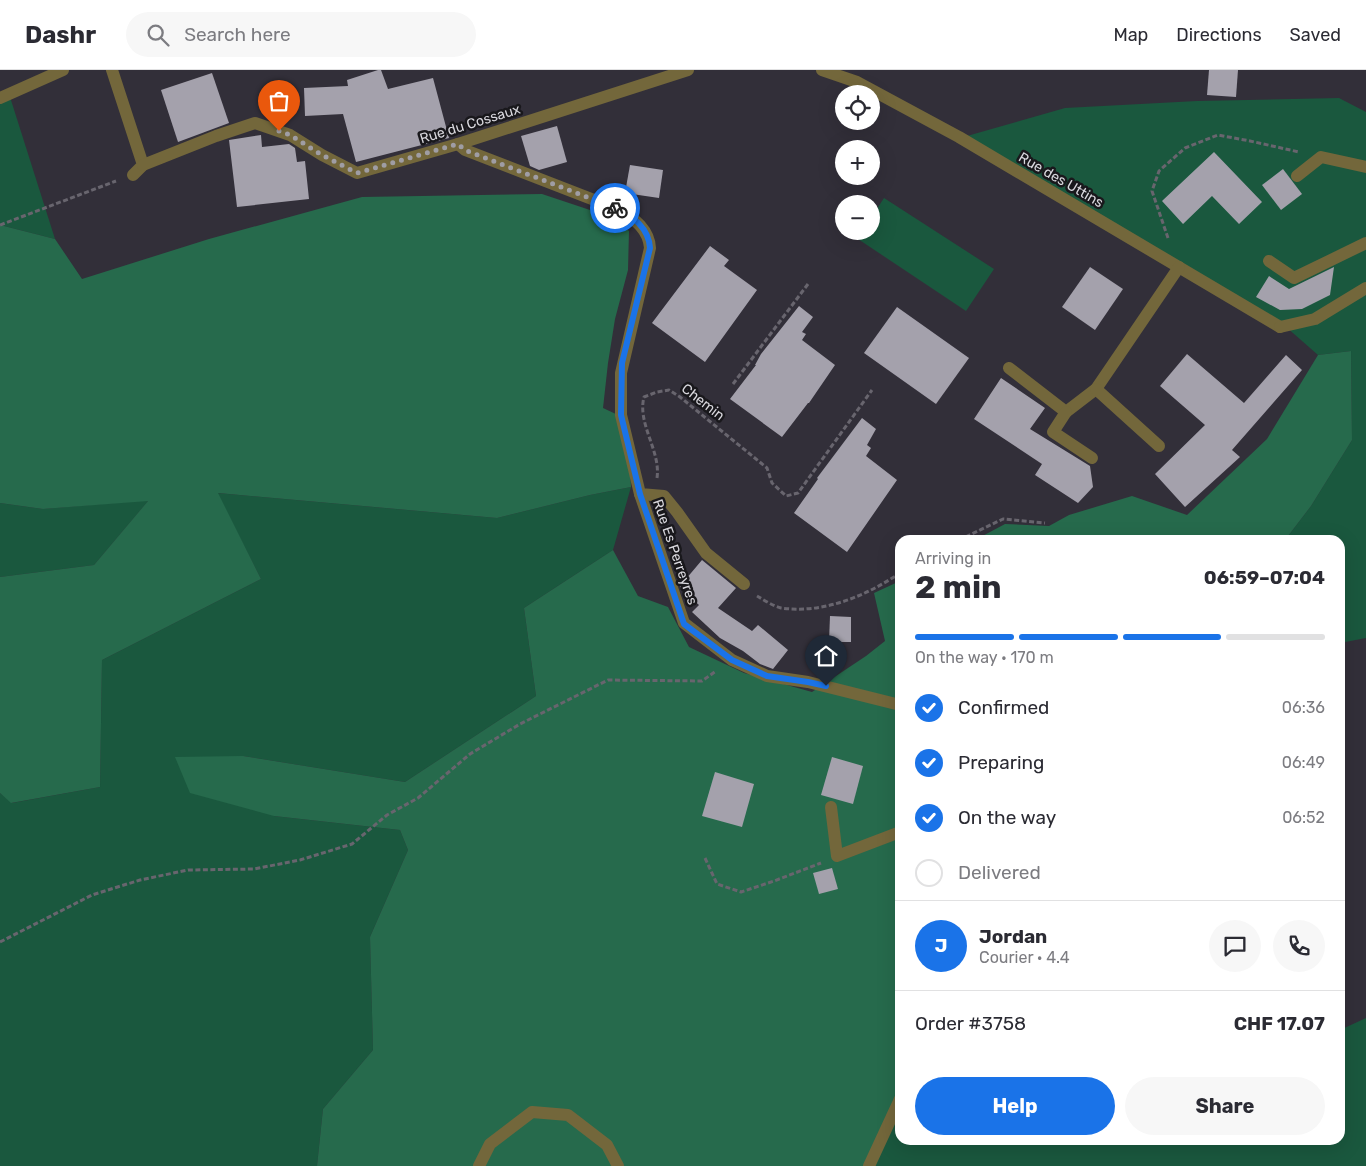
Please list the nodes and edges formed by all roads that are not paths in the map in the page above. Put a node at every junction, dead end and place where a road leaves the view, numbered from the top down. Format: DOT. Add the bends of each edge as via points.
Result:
graph roads {
  1 [pos="63,70"];
  2 [pos="112,70"];
  3 [pos="688,70"];
  4 [pos="822,70"];
  5 [pos="0,98"];
  6 [pos="458,144"];
  7 [pos="143,165"];
  8 [pos="1366,167"];
  9 [pos="132,175"];
  10 [pos="1297,176"];
  11 [pos="1366,242"];
  12 [pos="1269,261"];
  13 [pos="1179,267"];
  14 [pos="1366,288"];
  15 [pos="1009,368"];
  16 [pos="1096,389"];
  17 [pos="1066,412"];
  18 [pos="1159,446"];
  19 [pos="1092,458"];
  20 [pos="640,494"];
  21 [pos="744,584"];
  22 [pos="895,704"];
  23 [pos="831,807"];
  24 [pos="895,834"];
  25 [pos="895,1110"];
  26 [pos="479,1166"];
  27 [pos="618,1166"];
  28 [pos="869,1166"];
  1 -- 5 [label="street"];
  2 -- 7 [label="street"];
  3 -- 6 [label="street, Rue du Cossaux"];
  4 -- 13 [label="street, Rue des Uttins" via="857,82 959,137"];
  6 -- 7 [label="street, Rue du Cossaux" via="357,173 290,135 255,123"];
  6 -- 20 [label="street, Rue Es Perreyres" via="465,150 620,210 634,218 650,239 621,373 621,415"];
  7 -- 9 [label="street"];
  8 -- 10 [label="street" via="1321,158"];
  11 -- 12 [label="street" via="1294,278"];
  13 -- 14 [label="street, Rue des Uttins" via="1280,327 1315,319"];
  13 -- 16 [label="street"];
  15 -- 17 [label="street"];
  16 -- 17 [label="street"];
  16 -- 18 [label="street"];
  17 -- 19 [label="street" via="1053,432"];
  20 -- 21 [label="street" via="664,496 706,553"];
  20 -- 22 [label="street, Rue Es Perreyres" via="684,624 732,660 767,676 808,682"];
  23 -- 24 [label="street" via="837,856"];
  25 -- 28 [label="street"];
  26 -- 27 [label="street" via="490,1144 532,1112 568,1114 607,1145"];
}
